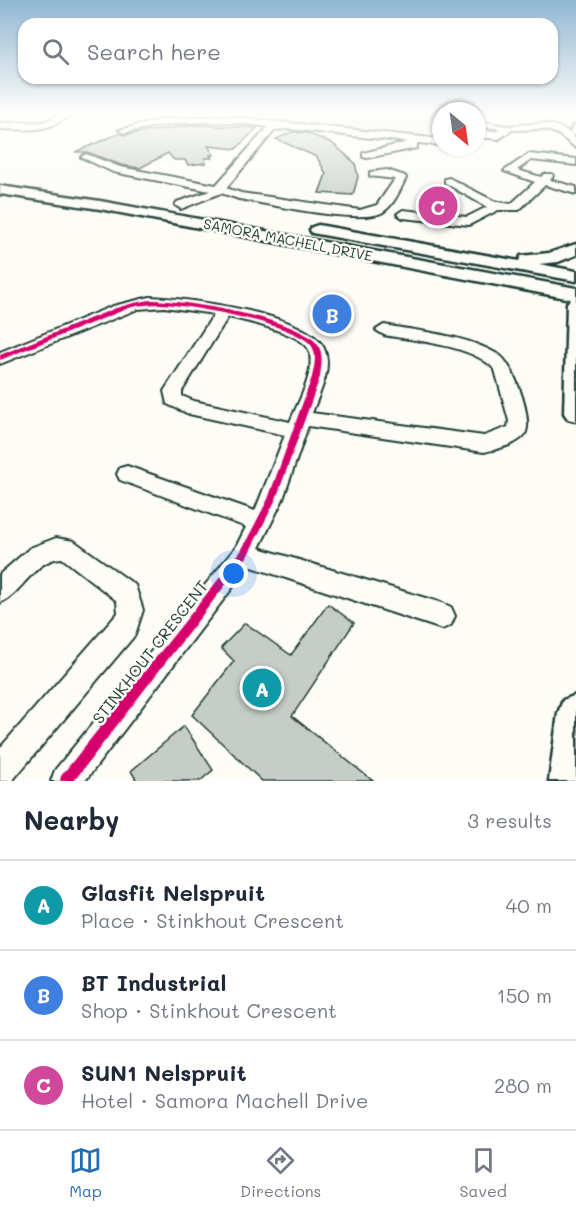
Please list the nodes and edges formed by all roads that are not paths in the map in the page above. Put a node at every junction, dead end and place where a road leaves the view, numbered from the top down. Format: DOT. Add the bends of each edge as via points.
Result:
graph roads {
  1 [pos="254,148"];
  2 [pos="399,148"];
  3 [pos="367,154"];
  4 [pos="86,158"];
  5 [pos="570,161"];
  6 [pos="374,174"];
  7 [pos="522,176"];
  8 [pos="0,178"];
  9 [pos="449,181"];
  10 [pos="505,182"];
  11 [pos="542,182"];
  12 [pos="0,190"];
  13 [pos="217,191"];
  14 [pos="576,191"];
  15 [pos="181,205"];
  16 [pos="497,206"];
  17 [pos="212,207"];
  18 [pos="403,214"];
  19 [pos="379,241"];
  20 [pos="576,249"];
  21 [pos="576,276"];
  22 [pos="576,294"];
  23 [pos="576,303"];
  24 [pos="223,313"];
  25 [pos="384,330"];
  26 [pos="575,339"];
  27 [pos="0,358"];
  28 [pos="576,413"];
  29 [pos="298,424"];
  30 [pos="127,474"];
  31 [pos="260,522"];
  32 [pos="244,554"];
  33 [pos="0,591"];
  34 [pos="441,616"];
  35 [pos="576,713"];
  36 [pos="0,771"];
  37 [pos="66,781"];
  38 [pos="568,781"];
  1 -- 13 [label="street"];
  2 -- 3 [label="street"];
  4 -- 13 [label="street" via="117,170"];
  5 -- 7 [label="street" via="526,158 509,170"];
  5 -- 11 [label="street"];
  6 -- 13 [label="street" via="401,178 382,209 370,214"];
  7 -- 10 [label="street"];
  7 -- 11 [label="street"];
  8 -- 15 [label="main road, SAMORA MACHELL DRIVE"];
  9 -- 16 [label="street"];
  11 -- 14 [label="street"];
  11 -- 16 [label="street" via="515,207"];
  12 -- 22 [label="main road, SAMORA MACHELL DRIVE" via="100,204"];
  13 -- 15 [label="street"];
  13 -- 17 [label="street"];
  15 -- 19 [label="main road, SAMORA MACHELL DRIVE"];
  16 -- 18 [label="street" via="469,220"];
  19 -- 20 [label="main road" via="532,260"];
  19 -- 21 [label="main road, SAMORA MACHELL DRIVE"];
  23 -- 26 [label="main road"];
  24 -- 27 [label="street, STINKHOUT CRESCENT" via="150,302 122,309"];
  24 -- 29 [label="street, STINKHOUT CRESCENT" via="282,325 312,341 318,363"];
  24 -- 29 [label="street" via="173,391 173,399 189,407"];
  25 -- 29 [label="street" via="474,348 496,360 503,368 519,421 517,431 484,444"];
  26 -- 28 [label="main road"];
  29 -- 31 [label="street, STINKHOUT CRESCENT"];
  30 -- 31 [label="street"];
  31 -- 32 [label="street, STINKHOUT CRESCENT"];
  32 -- 34 [label="street"];
  32 -- 37 [label="street, STINKHOUT CRESCENT"];
  33 -- 36 [label="street" via="41,552 66,548 126,593 131,614 126,626"];
  35 -- 38 [label="main road"];
}
